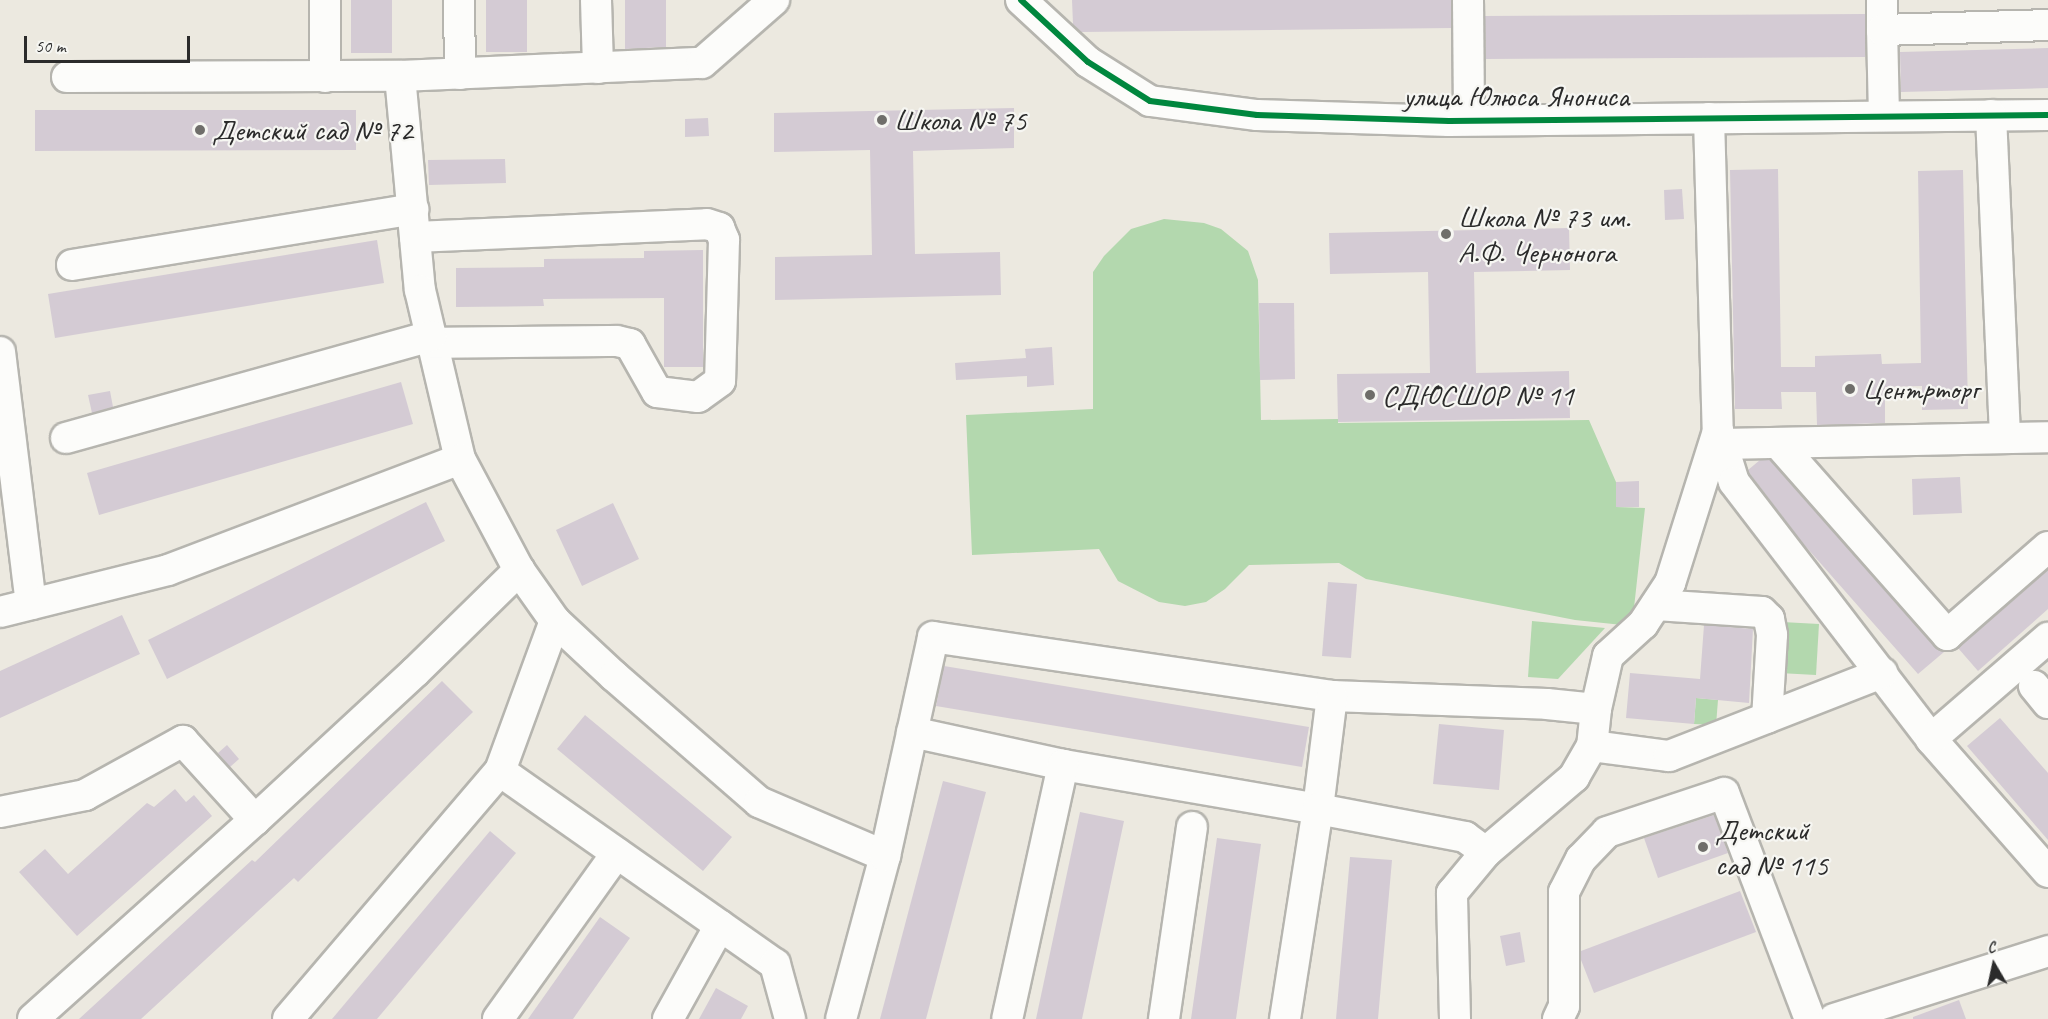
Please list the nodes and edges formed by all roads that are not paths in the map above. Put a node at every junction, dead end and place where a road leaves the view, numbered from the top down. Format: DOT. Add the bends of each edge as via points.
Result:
graph roads {
  1 [pos="326,0"];
  2 [pos="459,0"];
  3 [pos="596,0"];
  4 [pos="774,0"];
  5 [pos="1021,0"];
  6 [pos="1468,0"];
  7 [pos="1882,0"];
  8 [pos="2048,25"];
  9 [pos="1882,30"];
  10 [pos="598,68"];
  11 [pos="460,74"];
  12 [pos="400,76"];
  13 [pos="67,77"];
  14 [pos="326,77"];
  15 [pos="1991,115"];
  16 [pos="2048,115"];
  17 [pos="1884,116"];
  18 [pos="1709,118"];
  19 [pos="1469,120"];
  20 [pos="414,223"];
  21 [pos="72,265"];
  22 [pos="432,340"];
  23 [pos="0,352"];
  24 [pos="1720,437"];
  25 [pos="2005,437"];
  26 [pos="2048,437"];
  27 [pos="66,438"];
  28 [pos="1778,442"];
  29 [pos="460,459"];
  30 [pos="2048,547"];
  31 [pos="519,570"];
  32 [pos="31,604"];
  33 [pos="1656,605"];
  34 [pos="0,612"];
  35 [pos="555,621"];
  36 [pos="2048,638"];
  37 [pos="1882,673"];
  38 [pos="1332,696"];
  39 [pos="1596,709"];
  40 [pos="1767,718"];
  41 [pos="912,732"];
  42 [pos="1931,739"];
  43 [pos="1592,746"];
  44 [pos="1063,765"];
  45 [pos="500,771"];
  46 [pos="1318,809"];
  47 [pos="0,812"];
  48 [pos="255,819"];
  49 [pos="1192,827"];
  50 [pos="1486,852"];
  51 [pos="617,853"];
  52 [pos="885,856"];
  53 [pos="2048,872"];
  54 [pos="720,925"];
  55 [pos="2048,951"];
  56 [pos="1890,1010"];
  57 [pos="33,1019"];
  58 [pos="288,1019"];
  59 [pos="498,1019"];
  60 [pos="668,1019"];
  61 [pos="790,1019"];
  62 [pos="841,1019"];
  63 [pos="1007,1019"];
  64 [pos="1164,1019"];
  65 [pos="1285,1019"];
  66 [pos="1455,1019"];
  67 [pos="1558,1019"];
  68 [pos="1810,1019"];
  69 [pos="1834,1019"];
  1 -- 14 [label="street"];
  2 -- 11 [label="street"];
  3 -- 10 [label="street"];
  4 -- 10 [label="street" via="702,63"];
  5 -- 19 [label="street, улица Юлюса Янониса" via="1088,62 1150,101 1257,116"];
  6 -- 19 [label="street"];
  7 -- 9 [label="street"];
  8 -- 9 [label="street"];
  9 -- 17 [label="street"];
  10 -- 11 [label="street"];
  11 -- 12 [label="street"];
  12 -- 14 [label="street"];
  12 -- 20 [label="street"];
  13 -- 14 [label="street"];
  15 -- 16 [label="street, улица Юлюса Янониса"];
  15 -- 17 [label="street, улица Юлюса Янониса"];
  15 -- 25 [label="street"];
  17 -- 18 [label="street, улица Юлюса Янониса"];
  18 -- 19 [label="street, улица Юлюса Янониса"];
  18 -- 24 [label="street"];
  20 -- 21 [label="street"];
  20 -- 22 [label="street" via="420,290"];
  20 -- 22 [label="street" via="707,224 719,228 724,240 720,381 698,397 657,392 630,344 617,341"];
  22 -- 27 [label="street"];
  22 -- 29 [label="street"];
  23 -- 32 [label="street"];
  24 -- 28 [label="street"];
  24 -- 33 [label="street" via="1670,583"];
  24 -- 37 [label="street" via="1734,482"];
  25 -- 26 [label="street"];
  25 -- 28 [label="street"];
  28 -- 30 [label="street" via="1947,635"];
  29 -- 31 [label="street"];
  29 -- 32 [label="street" via="168,570"];
  31 -- 35 [label="street"];
  31 -- 48 [label="street"];
  32 -- 34 [label="street"];
  33 -- 39 [label="street" via="1643,624 1608,656"];
  33 -- 40 [label="street" via="1762,612 1769,620 1772,635"];
  35 -- 45 [label="street"];
  35 -- 52 [label="street" via="759,802"];
  36 -- 42 [label="street"];
  37 -- 40 [label="street"];
  37 -- 42 [label="street"];
  38 -- 39 [label="street"];
  38 -- 41 [label="street" via="933,637"];
  38 -- 46 [label="street"];
  39 -- 43 [label="street"];
  40 -- 43 [label="street" via="1669,756"];
  41 -- 44 [label="street"];
  41 -- 52 [label="street"];
  42 -- 53 [label="street"];
  43 -- 50 [label="street" via="1574,777"];
  44 -- 46 [label="street"];
  44 -- 63 [label="street"];
  45 -- 51 [label="street"];
  45 -- 58 [label="street"];
  46 -- 50 [label="street" via="1465,837"];
  46 -- 65 [label="street"];
  47 -- 48 [label="street" via="85,795 183,741"];
  48 -- 57 [label="street"];
  49 -- 64 [label="street"];
  50 -- 66 [label="street" via="1452,893"];
  51 -- 54 [label="street"];
  51 -- 59 [label="street"];
  52 -- 62 [label="street"];
  54 -- 60 [label="street"];
  54 -- 61 [label="street" via="775,964"];
  55 -- 56 [label="street"];
  56 -- 69 [label="street"];
  67 -- 68 [label="street" via="1564,1006 1564,892 1581,859 1607,832 1724,793"];
}
